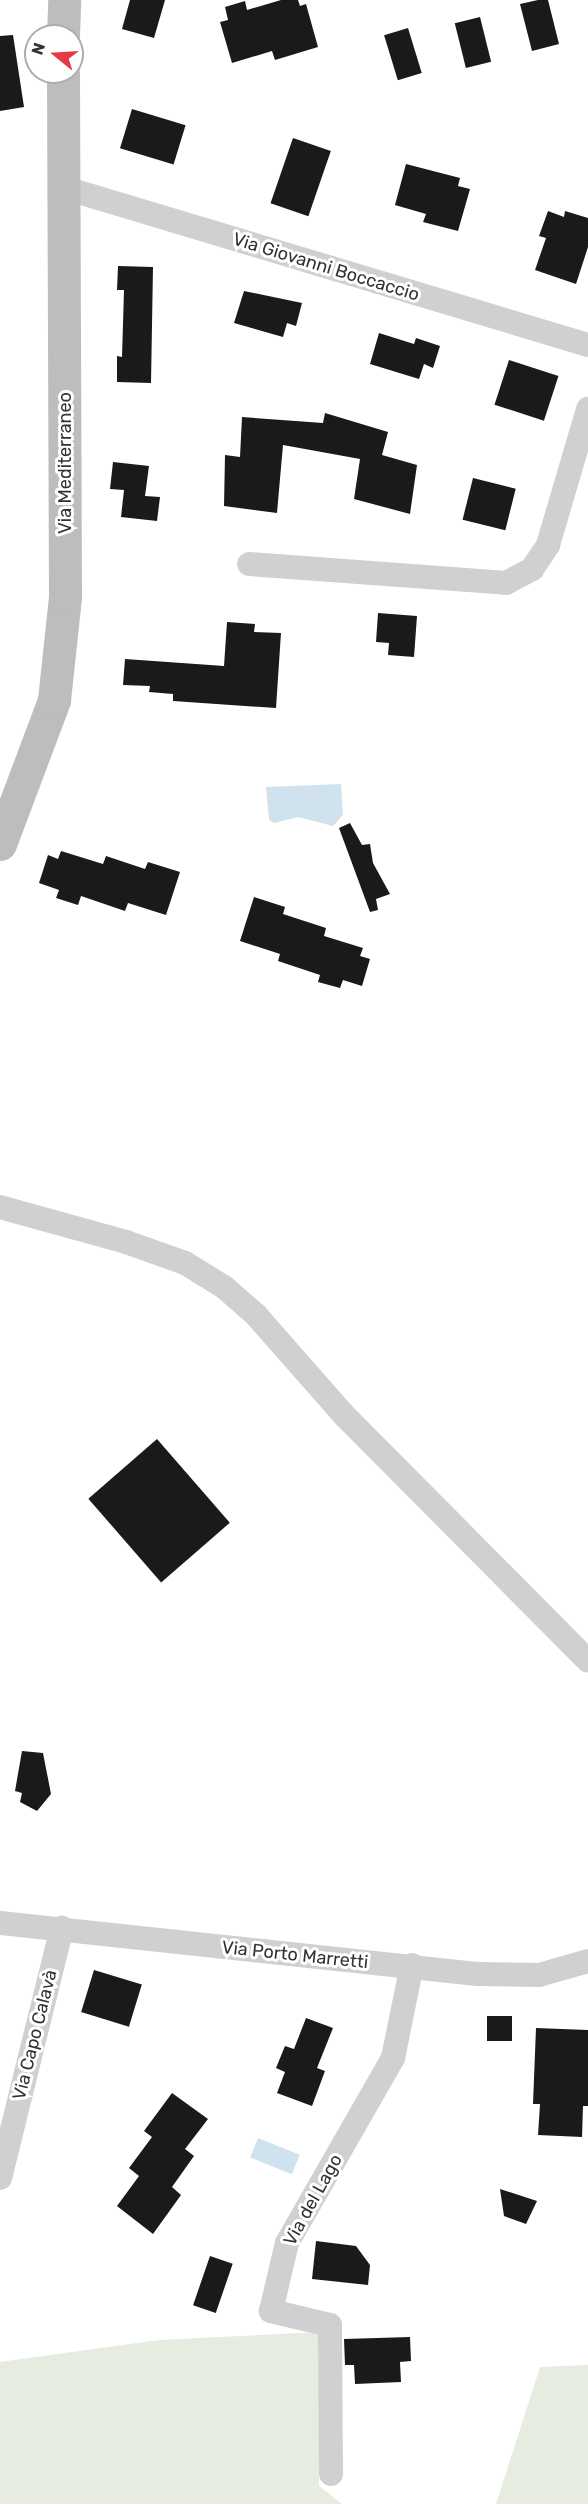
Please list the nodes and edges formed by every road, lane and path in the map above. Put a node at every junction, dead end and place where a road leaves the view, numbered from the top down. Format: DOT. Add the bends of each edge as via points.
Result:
graph roads {
  1 [pos="63,84"];
  2 [pos="64,188"];
  3 [pos="588,345"];
  4 [pos="588,409"];
  5 [pos="249,564"];
  6 [pos="0,844"];
  7 [pos="0,1207"];
  8 [pos="588,1661"];
  9 [pos="0,1923"];
  10 [pos="62,1928"];
  11 [pos="588,1960"];
  12 [pos="412,1965"];
  13 [pos="0,2178"];
  14 [pos="331,2474"];
  1 -- 2 [label="street, Via Mediterraneo"];
  2 -- 3 [label="street, Via Giovanni Boccaccio"];
  2 -- 6 [label="street, Via Mediterraneo" via="65,597 60,655 54,700 44,732"];
  4 -- 5 [label="street" via="548,545 532,569 506,583"];
  7 -- 8 [label="street" via="146,1249 185,1263 224,1287 256,1315 344,1415"];
  9 -- 10 [label="street, Via Porto Marretti"];
  10 -- 12 [label="street, Via Porto Marretti" via="272,1954"];
  10 -- 13 [label="street, Via Capo Calavà"];
  11 -- 12 [label="street, Via Porto Marretti" via="539,1975 478,1974"];
  12 -- 14 [label="street, Via del Lago" via="393,2058 287,2243 271,2311 330,2325"];
}
